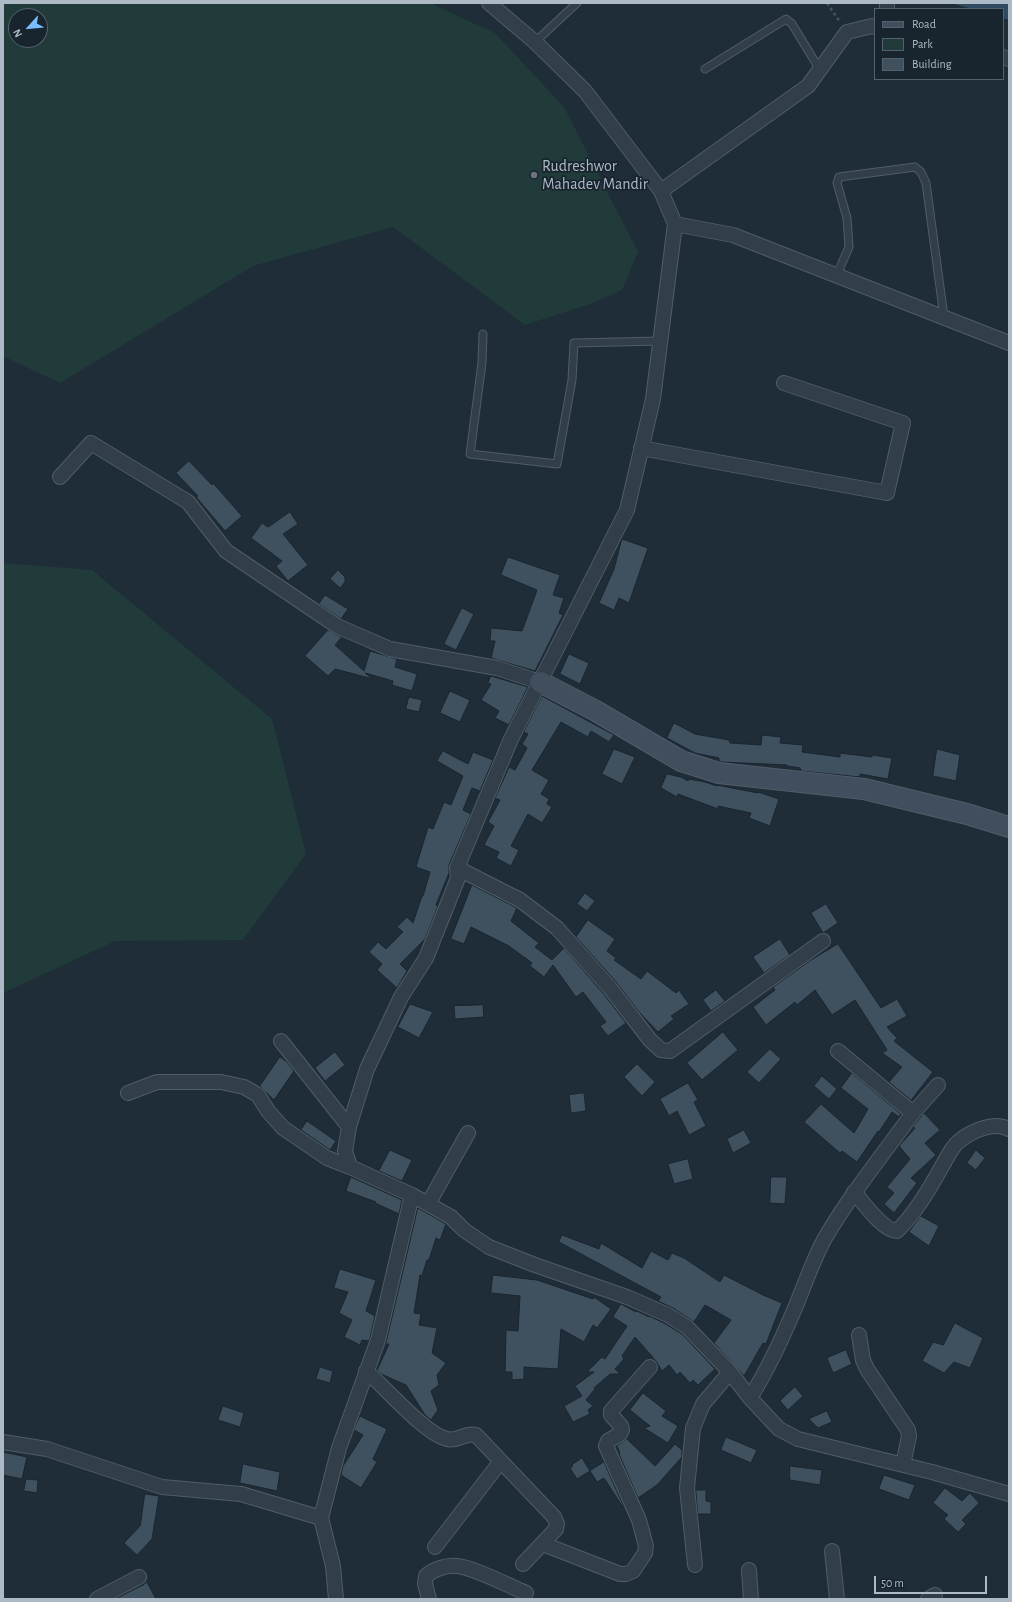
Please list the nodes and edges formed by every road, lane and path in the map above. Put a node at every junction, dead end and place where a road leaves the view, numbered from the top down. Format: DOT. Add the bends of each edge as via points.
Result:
graph roads {
  1 [pos="490,3"];
  2 [pos="577,3"];
  3 [pos="827,3"];
  4 [pos="874,27"];
  5 [pos="847,32"];
  6 [pos="535,42"];
  7 [pos="705,68"];
  8 [pos="820,70"];
  9 [pos="661,191"];
  10 [pos="675,224"];
  11 [pos="836,277"];
  12 [pos="944,317"];
  13 [pos="483,334"];
  14 [pos="660,341"];
  15 [pos="1009,343"];
  16 [pos="784,383"];
  17 [pos="641,448"];
  18 [pos="60,477"];
  19 [pos="540,682"];
  20 [pos="1009,827"];
  21 [pos="457,868"];
  22 [pos="823,941"];
  23 [pos="281,1041"];
  24 [pos="838,1051"];
  25 [pos="938,1085"];
  26 [pos="128,1092"];
  27 [pos="913,1113"];
  28 [pos="349,1127"];
  29 [pos="1009,1129"];
  30 [pos="468,1132"];
  31 [pos="350,1167"];
  32 [pos="854,1192"];
  33 [pos="412,1195"];
  34 [pos="428,1204"];
  35 [pos="859,1335"];
  36 [pos="650,1367"];
  37 [pos="366,1371"];
  38 [pos="730,1372"];
  39 [pos="750,1398"];
  40 [pos="3,1442"];
  41 [pos="500,1461"];
  42 [pos="903,1465"];
  43 [pos="1009,1494"];
  44 [pos="321,1518"];
  45 [pos="543,1544"];
  46 [pos="435,1547"];
  47 [pos="832,1551"];
  48 [pos="523,1564"];
  49 [pos="695,1565"];
  50 [pos="749,1570"];
  51 [pos="139,1577"];
  52 [pos="526,1593"];
  53 [pos="97,1599"];
  54 [pos="336,1599"];
  55 [pos="429,1599"];
  56 [pos="752,1599"];
  57 [pos="837,1599"];
  1 -- 6 [label="street"];
  2 -- 6 [label="lane"];
  3 -- 5 [label="path"];
  4 -- 5 [label="street"];
  5 -- 8 [label="street"];
  6 -- 9 [label="street" via="585,91"];
  7 -- 8 [label="lane" via="786,19 792,24"];
  8 -- 9 [label="street" via="808,86"];
  9 -- 10 [label="street"];
  10 -- 11 [label="street" via="733,235"];
  10 -- 14 [label="street"];
  11 -- 12 [label="street"];
  11 -- 12 [label="lane" via="849,247 847,218 837,183 839,177 915,167 921,172 926,183"];
  12 -- 15 [label="street"];
  13 -- 14 [label="lane" via="482,363 470,454 557,464 572,380 574,343"];
  14 -- 17 [label="street" via="653,399"];
  16 -- 17 [label="street" via="903,423 887,493"];
  17 -- 19 [label="street" via="627,510"];
  18 -- 19 [label="street" via="91,443 188,502 226,551 337,626 390,649 497,668"];
  19 -- 20 [label="street" via="596,711 681,761 719,773 864,789"];
  19 -- 21 [label="street" via="511,739"];
  21 -- 22 [label="street" via="520,900 557,928 610,988 650,1040 662,1050 670,1051"];
  21 -- 28 [label="street" via="458,878 426,958 401,997 368,1069"];
  23 -- 28 [label="street"];
  24 -- 27 [label="street"];
  25 -- 27 [label="street"];
  26 -- 31 [label="street" via="157,1082 221,1082 244,1087 258,1094 268,1111 283,1128 327,1158"];
  27 -- 32 [label="street"];
  28 -- 31 [label="street" via="345,1151"];
  29 -- 32 [label="street" via="996,1125 972,1132 957,1143 933,1183 897,1232 885,1226"];
  30 -- 34 [label="street"];
  31 -- 33 [label="street"];
  32 -- 39 [label="street" via="809,1270 796,1307 767,1371"];
  33 -- 34 [label="street"];
  33 -- 37 [label="street" via="378,1340"];
  34 -- 38 [label="street" via="451,1217 464,1230 489,1247 627,1297 668,1315 687,1327"];
  35 -- 42 [label="street" via="867,1369 908,1430"];
  36 -- 45 [label="street" via="611,1411 611,1415 622,1430 608,1441 606,1446 639,1520 646,1546 645,1553 633,1571 620,1574"];
  37 -- 41 [label="street" via="429,1430 453,1441 467,1434 476,1435"];
  37 -- 44 [label="street" via="340,1448"];
  38 -- 39 [label="street"];
  38 -- 49 [label="street" via="703,1404 693,1428 687,1488"];
  39 -- 42 [label="street" via="779,1429 798,1439"];
  40 -- 44 [label="street" via="47,1449 162,1488 241,1494"];
  41 -- 45 [label="street" via="554,1517 556,1529"];
  41 -- 46 [label="street"];
  42 -- 43 [label="street"];
  44 -- 54 [label="street" via="333,1566"];
  45 -- 48 [label="street"];
  47 -- 57 [label="street"];
  50 -- 56 [label="street"];
  51 -- 53 [label="street"];
  52 -- 55 [label="street" via="467,1568 456,1566 431,1571 426,1576 425,1584"];
}
